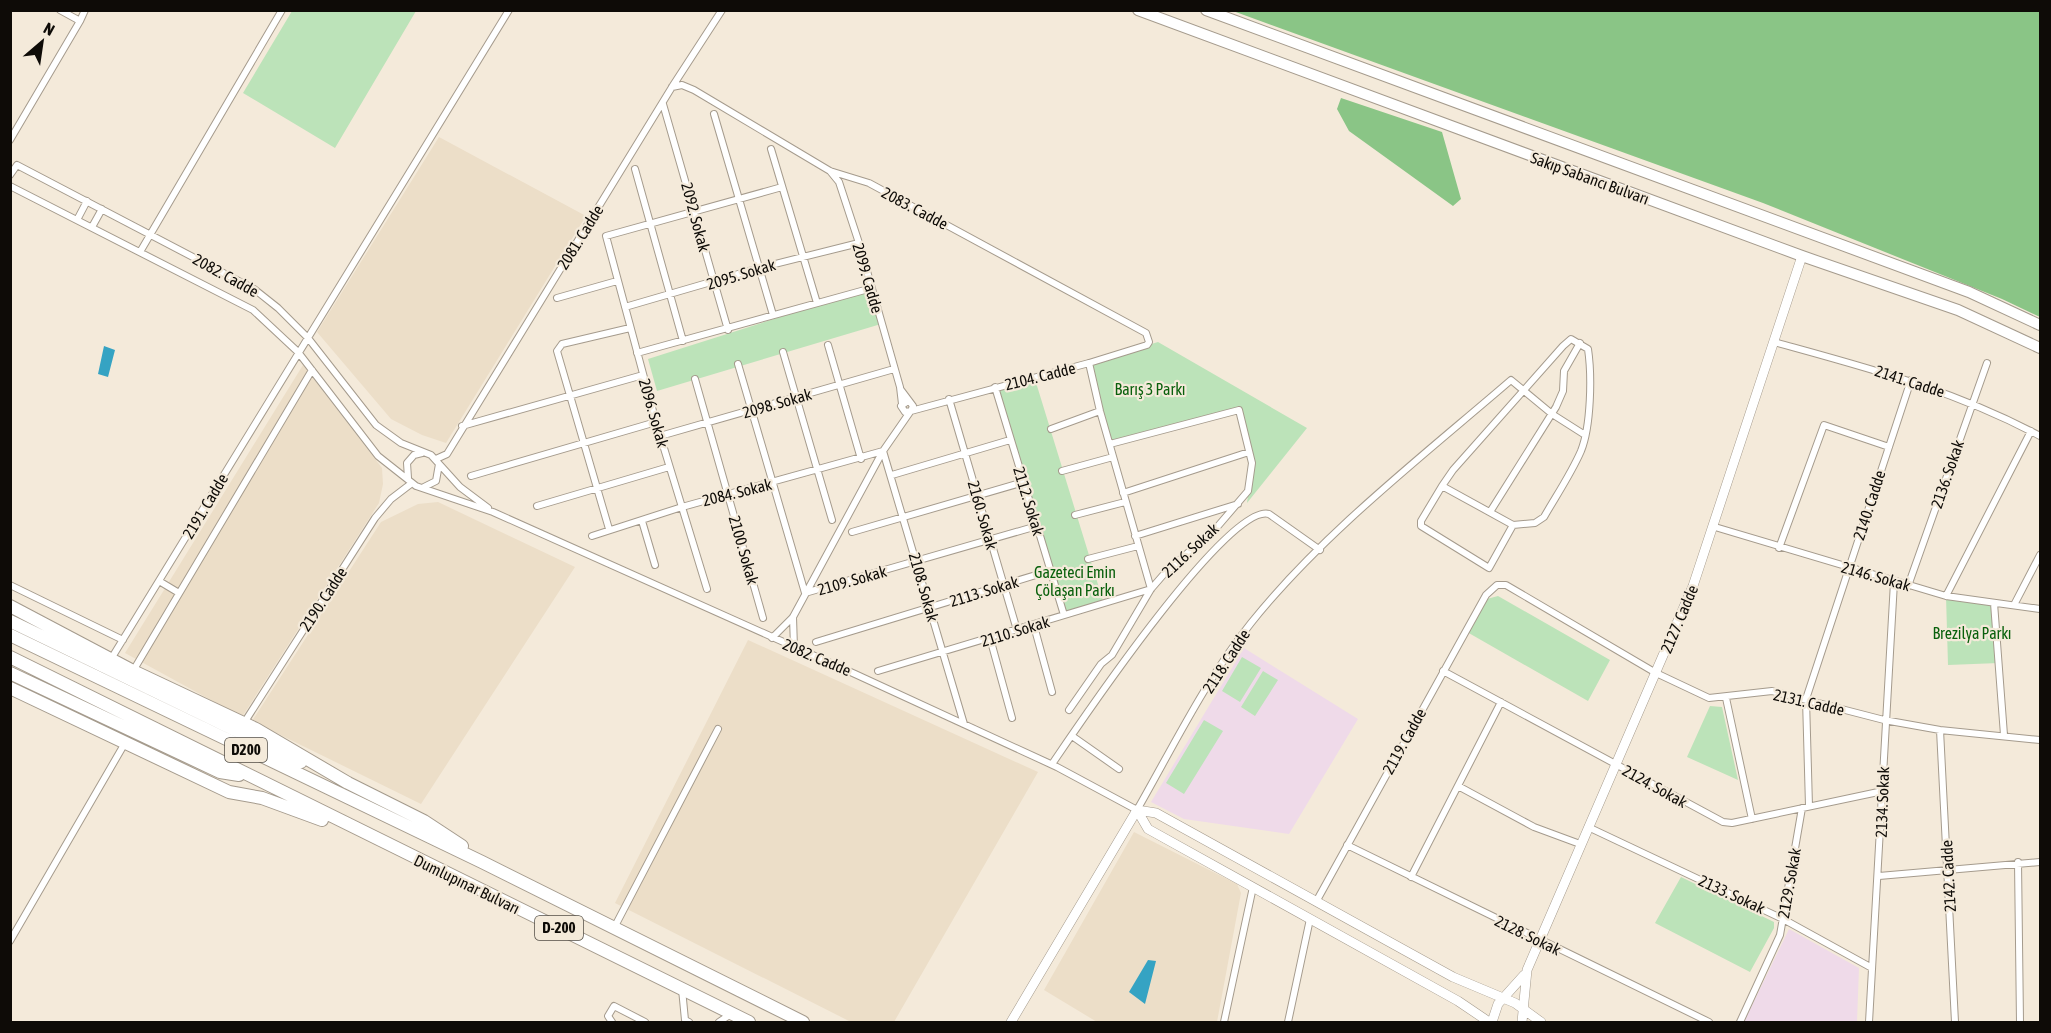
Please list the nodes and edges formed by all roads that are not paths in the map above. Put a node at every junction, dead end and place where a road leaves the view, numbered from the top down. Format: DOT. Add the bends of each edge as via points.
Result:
graph roads {
  1 [pos="60,10"];
  2 [pos="86,10"];
  3 [pos="282,10"];
  4 [pos="509,10"];
  5 [pos="722,10"];
  6 [pos="1138,10"];
  7 [pos="1206,10"];
  8 [pos="80,21"];
  9 [pos="672,87"];
  10 [pos="663,104"];
  11 [pos="714,114"];
  12 [pos="10,140"];
  13 [pos="771,149"];
  14 [pos="635,169"];
  15 [pos="830,171"];
  16 [pos="10,175"];
  17 [pos="10,186"];
  18 [pos="782,188"];
  19 [pos="740,199"];
  20 [pos="87,201"];
  21 [pos="102,209"];
  22 [pos="696,212"];
  23 [pos="77,220"];
  24 [pos="651,225"];
  25 [pos="92,227"];
  26 [pos="149,233"];
  27 [pos="859,243"];
  28 [pos="140,252"];
  29 [pos="804,256"];
  30 [pos="1802,256"];
  31 [pos="759,268"];
  32 [pos="617,281"];
  33 [pos="713,283"];
  34 [pos="872,288"];
  35 [pos="669,296"];
  36 [pos="557,298"];
  37 [pos="817,303"];
  38 [pos="625,307"];
  39 [pos="773,315"];
  40 [pos="2040,325"];
  41 [pos="630,328"];
  42 [pos="728,330"];
  43 [pos="308,338"];
  44 [pos="683,341"];
  45 [pos="1774,342"];
  46 [pos="1580,343"];
  47 [pos="828,345"];
  48 [pos="1147,345"];
  49 [pos="2040,348"];
  50 [pos="783,351"];
  51 [pos="298,352"];
  52 [pos="638,353"];
  53 [pos="1089,363"];
  54 [pos="1987,363"];
  55 [pos="738,364"];
  56 [pos="894,369"];
  57 [pos="312,370"];
  58 [pos="643,375"];
  59 [pos="695,379"];
  60 [pos="1911,380"];
  61 [pos="841,385"];
  62 [pos="994,387"];
  63 [pos="1525,392"];
  64 [pos="570,394"];
  65 [pos="795,397"];
  66 [pos="949,399"];
  67 [pos="1971,402"];
  68 [pos="905,404"];
  69 [pos="934,405"];
  70 [pos="750,410"];
  71 [pos="1100,411"];
  72 [pos="910,412"];
  73 [pos="1552,414"];
  74 [pos="656,422"];
  75 [pos="705,423"];
  76 [pos="462,426"];
  77 [pos="897,428"];
  78 [pos="1050,429"];
  79 [pos="2031,431"];
  80 [pos="1585,435"];
  81 [pos="660,436"];
  82 [pos="2040,436"];
  83 [pos="1010,440"];
  84 [pos="584,443"];
  85 [pos="1110,444"];
  86 [pos="1889,447"];
  87 [pos="883,452"];
  88 [pos="1250,452"];
  89 [pos="426,453"];
  90 [pos="966,454"];
  91 [pos="1113,457"];
  92 [pos="436,459"];
  93 [pos="861,459"];
  94 [pos="669,467"];
  95 [pos="817,471"];
  96 [pos="1062,471"];
  97 [pos="892,475"];
  98 [pos="471,477"];
  99 [pos="410,481"];
  100 [pos="1023,482"];
  101 [pos="771,484"];
  102 [pos="1442,486"];
  103 [pos="422,487"];
  104 [pos="597,488"];
  105 [pos="1123,493"];
  106 [pos="728,494"];
  107 [pos="977,496"];
  108 [pos="1125,502"];
  109 [pos="1240,503"];
  110 [pos="537,506"];
  111 [pos="682,507"];
  112 [pos="493,512"];
  113 [pos="1490,512"];
  114 [pos="1076,515"];
  115 [pos="904,518"];
  116 [pos="832,520"];
  117 [pos="642,521"];
  118 [pos="1513,525"];
  119 [pos="1036,526"];
  120 [pos="1715,527"];
  121 [pos="609,530"];
  122 [pos="852,532"];
  123 [pos="592,536"];
  124 [pos="1135,536"];
  125 [pos="990,540"];
  126 [pos="1138,546"];
  127 [pos="1779,548"];
  128 [pos="1320,550"];
  129 [pos="2040,555"];
  130 [pos="1088,559"];
  131 [pos="916,561"];
  132 [pos="655,565"];
  133 [pos="1848,568"];
  134 [pos="1049,571"];
  135 [pos="159,581"];
  136 [pos="1894,582"];
  137 [pos="10,585"];
  138 [pos="1003,585"];
  139 [pos="1497,585"];
  140 [pos="1908,586"];
  141 [pos="707,589"];
  142 [pos="1151,589"];
  143 [pos="179,593"];
  144 [pos="805,593"];
  145 [pos="1946,596"];
  146 [pos="1994,603"];
  147 [pos="2014,605"];
  148 [pos="10,606"];
  149 [pos="930,608"];
  150 [pos="2040,609"];
  151 [pos="1064,615"];
  152 [pos="793,617"];
  153 [pos="763,618"];
  154 [pos="10,621"];
  155 [pos="1034,626"];
  156 [pos="1017,630"];
  157 [pos="10,635"];
  158 [pos="772,638"];
  159 [pos="990,638"];
  160 [pos="123,640"];
  161 [pos="816,642"];
  162 [pos="794,648"];
  163 [pos="943,652"];
  164 [pos="10,657"];
  165 [pos="111,659"];
  166 [pos="133,671"];
  167 [pos="878,671"];
  168 [pos="1443,671"];
  169 [pos="10,673"];
  170 [pos="1656,674"];
  171 [pos="10,688"];
  172 [pos="1052,692"];
  173 [pos="1726,698"];
  174 [pos="1806,699"];
  175 [pos="1501,702"];
  176 [pos="1069,710"];
  177 [pos="1012,718"];
  178 [pos="1884,720"];
  179 [pos="244,723"];
  180 [pos="964,724"];
  181 [pos="718,729"];
  182 [pos="1940,729"];
  183 [pos="2004,735"];
  184 [pos="1072,736"];
  185 [pos="2040,740"];
  186 [pos="125,742"];
  187 [pos="1052,764"];
  188 [pos="1616,764"];
  189 [pos="1119,769"];
  190 [pos="250,776"];
  191 [pos="348,783"];
  192 [pos="1458,786"];
  193 [pos="1883,791"];
  194 [pos="1806,807"];
  195 [pos="1137,810"];
  196 [pos="1752,819"];
  197 [pos="1588,826"];
  198 [pos="368,836"];
  199 [pos="1347,844"];
  200 [pos="1580,844"];
  201 [pos="482,862"];
  202 [pos="2018,862"];
  203 [pos="2040,862"];
  204 [pos="1256,869"];
  205 [pos="1948,869"];
  206 [pos="1879,876"];
  207 [pos="1411,877"];
  208 [pos="1253,887"];
  209 [pos="1316,902"];
  210 [pos="1310,919"];
  211 [pos="1783,919"];
  212 [pos="613,929"];
  213 [pos="1539,940"];
  214 [pos="10,941"];
  215 [pos="1872,968"];
  216 [pos="1527,970"];
  217 [pos="682,988"];
  218 [pos="1503,998"];
  219 [pos="1524,1009"];
  220 [pos="731,1014"];
  221 [pos="686,1021"];
  222 [pos="612,1023"];
  223 [pos="645,1023"];
  224 [pos="719,1023"];
  225 [pos="749,1023"];
  226 [pos="803,1023"];
  227 [pos="1011,1023"];
  228 [pos="1224,1023"];
  229 [pos="1288,1023"];
  230 [pos="1490,1023"];
  231 [pos="1522,1023"];
  232 [pos="1541,1023"];
  233 [pos="1709,1023"];
  234 [pos="1740,1023"];
  235 [pos="1869,1023"];
  236 [pos="1955,1023"];
  237 [pos="2020,1023"];
  1 -- 8 [label="street"];
  2 -- 8 [label="street"];
  3 -- 26 [label="street"];
  4 -- 43 [label="street, 2191. Cadde"];
  5 -- 9 [label="street, 2081. Cadde"];
  6 -- 30 [label="main road, Sakıp Sabancı Bulvarı"];
  7 -- 40 [label="main road, Sakıp Sabancı Bulvarı" via="1958,288"];
  8 -- 12 [label="street"];
  9 -- 10 [label="street, 2081. Cadde"];
  9 -- 15 [label="street, 2083. Cadde" via="682,85 694,90"];
  10 -- 22 [label="street, 2092. Sokak"];
  10 -- 76 [label="street, 2081. Cadde"];
  11 -- 19 [label="street"];
  13 -- 18 [label="street"];
  14 -- 24 [label="street"];
  15 -- 27 [label="street, 2099. Cadde" via="839,182"];
  15 -- 48 [label="street, 2083. Cadde" via="869,183 1146,333"];
  16 -- 20 [label="street, 2082. Cadde" via="17,165"];
  17 -- 23 [label="street, 2082. Cadde"];
  18 -- 19 [label="street"];
  18 -- 29 [label="street"];
  19 -- 22 [label="street"];
  19 -- 31 [label="street"];
  20 -- 21 [label="street, 2082. Cadde"];
  20 -- 23 [label="street"];
  21 -- 25 [label="street"];
  21 -- 26 [label="street, 2082. Cadde"];
  22 -- 24 [label="street"];
  22 -- 33 [label="street, 2092. Sokak"];
  23 -- 25 [label="street, 2082. Cadde"];
  24 -- 32 [label="street, 2096. Sokak" via="606,236"];
  24 -- 35 [label="street"];
  25 -- 28 [label="street, 2082. Cadde"];
  26 -- 28 [label="street"];
  26 -- 43 [label="street, 2082. Cadde" via="254,289"];
  27 -- 29 [label="street, 2095. Sokak"];
  27 -- 34 [label="street, 2099. Cadde"];
  28 -- 51 [label="street, 2082. Cadde" via="253,310"];
  29 -- 31 [label="street, 2095. Sokak"];
  29 -- 37 [label="street"];
  30 -- 45 [label="street, 2127. Cadde"];
  30 -- 49 [label="main road, Sakıp Sabancı Bulvarı" via="1958,310"];
  31 -- 33 [label="street, 2095. Sokak"];
  31 -- 39 [label="street"];
  32 -- 36 [label="street"];
  32 -- 38 [label="street, 2096. Sokak"];
  33 -- 35 [label="street, 2095. Sokak"];
  33 -- 42 [label="street, 2092. Sokak"];
  34 -- 37 [label="street"];
  34 -- 56 [label="street, 2099. Cadde"];
  35 -- 38 [label="street, 2095. Sokak"];
  35 -- 44 [label="street"];
  37 -- 39 [label="street"];
  38 -- 41 [label="street, 2096. Sokak"];
  39 -- 42 [label="street"];
  41 -- 52 [label="street, 2096. Sokak"];
  41 -- 64 [label="street" via="559,346 557,352"];
  42 -- 44 [label="street"];
  43 -- 51 [label="street, 2191. Cadde"];
  43 -- 89 [label="street, 2082. Cadde" via="376,425 401,443"];
  44 -- 52 [label="street"];
  45 -- 60 [label="street, 2141. Cadde"];
  45 -- 120 [label="street, 2127. Cadde"];
  46 -- 63 [label="street" via="1568,341"];
  46 -- 73 [label="street" via="1564,371 1563,391"];
  46 -- 80 [label="street" via="1588,350 1590,366"];
  47 -- 61 [label="street"];
  48 -- 53 [label="street, 2104. Cadde"];
  50 -- 65 [label="street"];
  51 -- 57 [label="street, 2082. Cadde"];
  51 -- 135 [label="street, 2191. Cadde"];
  52 -- 58 [label="street, 2096. Sokak"];
  53 -- 62 [label="street, 2104. Cadde"];
  53 -- 71 [label="street"];
  54 -- 67 [label="street, 2136. Sokak"];
  55 -- 70 [label="street"];
  56 -- 61 [label="street, 2098. Sokak"];
  56 -- 68 [label="street, 2099. Cadde"];
  57 -- 99 [label="street, 2082. Cadde" via="378,456"];
  57 -- 143 [label="street"];
  58 -- 64 [label="street"];
  58 -- 74 [label="street, 2096. Sokak"];
  59 -- 75 [label="street, 2100. Sokak"];
  60 -- 67 [label="street, 2141. Cadde"];
  60 -- 86 [label="street, 2140. Cadde"];
  61 -- 65 [label="street, 2098. Sokak"];
  61 -- 93 [label="street"];
  62 -- 66 [label="street, 2104. Cadde"];
  62 -- 83 [label="street, 2112. Sokak"];
  63 -- 73 [label="street"];
  63 -- 102 [label="street"];
  63 -- 128 [label="street, 2118. Cadde" via="1511,380"];
  64 -- 76 [label="street"];
  64 -- 84 [label="street"];
  65 -- 70 [label="street, 2098. Sokak"];
  65 -- 95 [label="street"];
  66 -- 69 [label="street, 2104. Cadde"];
  66 -- 90 [label="street, 2160. Sokak"];
  67 -- 79 [label="street, 2141. Cadde"];
  67 -- 140 [label="street, 2136. Sokak"];
  68 -- 69 [label="street, 2104. Cadde"];
  68 -- 72 [label="street" via="905,412"];
  68 -- 72 [label="street" via="913,406"];
  68 -- 77 [label="street"];
  69 -- 72 [label="street, 2104. Cadde"];
  70 -- 75 [label="street, 2098. Sokak"];
  70 -- 101 [label="street"];
  71 -- 78 [label="street"];
  71 -- 85 [label="street"];
  72 -- 77 [label="street"];
  73 -- 80 [label="street"];
  73 -- 113 [label="street"];
  74 -- 81 [label="street, 2096. Sokak"];
  74 -- 84 [label="street"];
  75 -- 81 [label="street, 2098. Sokak"];
  75 -- 106 [label="street, 2100. Sokak"];
  76 -- 92 [label="street, 2081. Cadde" via="447,454"];
  77 -- 87 [label="street"];
  79 -- 82 [label="street, 2141. Cadde"];
  79 -- 145 [label="street"];
  80 -- 118 [label="street" via="1580,452 1544,517 1535,524"];
  81 -- 94 [label="street, 2096. Sokak"];
  83 -- 90 [label="street"];
  83 -- 100 [label="street, 2112. Sokak"];
  84 -- 98 [label="street"];
  84 -- 104 [label="street"];
  85 -- 88 [label="street, 2116. Sokak" via="1239,410"];
  85 -- 91 [label="street"];
  86 -- 127 [label="street" via="1824,425"];
  86 -- 133 [label="street, 2140. Cadde"];
  87 -- 93 [label="street, 2084. Sokak"];
  87 -- 97 [label="street, 2108. Sokak"];
  87 -- 144 [label="street"];
  88 -- 105 [label="street"];
  88 -- 109 [label="street, 2116. Sokak" via="1251,483"];
  89 -- 92 [label="street, 2082. Cadde"];
  89 -- 99 [label="street" via="410,458 406,468"];
  90 -- 97 [label="street"];
  90 -- 107 [label="street, 2160. Sokak"];
  91 -- 96 [label="street"];
  91 -- 105 [label="street"];
  92 -- 103 [label="street" via="439,476"];
  92 -- 112 [label="street, 2082. Cadde" via="460,486"];
  93 -- 95 [label="street, 2084. Sokak"];
  94 -- 104 [label="street"];
  94 -- 111 [label="street, 2096. Sokak"];
  95 -- 101 [label="street, 2084. Sokak"];
  95 -- 116 [label="street"];
  97 -- 115 [label="street, 2108. Sokak"];
  99 -- 103 [label="street, 2082. Cadde"];
  99 -- 179 [label="street, 2190. Cadde" via="375,518"];
  100 -- 107 [label="street"];
  100 -- 119 [label="street, 2112. Sokak"];
  101 -- 106 [label="street, 2084. Sokak"];
  101 -- 144 [label="street"];
  102 -- 113 [label="street"];
  102 -- 118 [label="street" via="1420,521 1421,526 1487,568 1492,566"];
  103 -- 112 [label="street, 2082. Cadde"];
  104 -- 110 [label="street"];
  104 -- 121 [label="street"];
  105 -- 108 [label="street"];
  106 -- 111 [label="street, 2084. Sokak"];
  106 -- 153 [label="street, 2100. Sokak"];
  107 -- 115 [label="street"];
  107 -- 125 [label="street, 2160. Sokak"];
  108 -- 114 [label="street"];
  108 -- 124 [label="street"];
  109 -- 124 [label="street"];
  109 -- 142 [label="street, 2116. Sokak"];
  111 -- 117 [label="street, 2084. Sokak"];
  111 -- 141 [label="street, 2096. Sokak"];
  112 -- 158 [label="street, 2082. Cadde"];
  113 -- 118 [label="street"];
  115 -- 122 [label="street"];
  115 -- 131 [label="street, 2108. Sokak"];
  117 -- 121 [label="street, 2084. Sokak"];
  117 -- 132 [label="street"];
  119 -- 125 [label="street, 2109. Sokak"];
  119 -- 134 [label="street, 2112. Sokak"];
  120 -- 127 [label="street, 2146. Sokak"];
  120 -- 170 [label="street, 2127. Cadde"];
  121 -- 123 [label="street, 2084. Sokak"];
  124 -- 126 [label="street"];
  125 -- 131 [label="street, 2109. Sokak"];
  125 -- 138 [label="street, 2160. Sokak"];
  126 -- 130 [label="street"];
  126 -- 142 [label="street"];
  127 -- 133 [label="street, 2146. Sokak"];
  128 -- 184 [label="street" via="1269,514 1262,512 1250,517 1205,558 1173,596"];
  128 -- 195 [label="street, 2118. Cadde" via="1263,608 1238,640"];
  129 -- 147 [label="street"];
  131 -- 144 [label="street, 2109. Sokak"];
  131 -- 149 [label="street, 2108. Sokak"];
  133 -- 136 [label="street, 2146. Sokak"];
  133 -- 174 [label="street, 2140. Cadde"];
  134 -- 138 [label="street, 2113. Sokak"];
  134 -- 151 [label="street, 2112. Sokak"];
  135 -- 143 [label="street"];
  135 -- 160 [label="street, 2191. Cadde"];
  136 -- 140 [label="street, 2146. Sokak"];
  136 -- 178 [label="street, 2134. Sokak"];
  137 -- 160 [label="street"];
  138 -- 149 [label="street, 2113. Sokak"];
  138 -- 156 [label="street, 2160. Sokak"];
  139 -- 168 [label="street, 2119. Cadde" via="1488,591"];
  139 -- 170 [label="street, 2131. Cadde" via="1506,585"];
  140 -- 145 [label="street, 2146. Sokak"];
  142 -- 151 [label="street, 2110. Sokak"];
  142 -- 176 [label="street, 2116. Sokak" via="1112,655 1101,664"];
  143 -- 166 [label="street"];
  144 -- 152 [label="street"];
  145 -- 146 [label="street, 2146. Sokak"];
  146 -- 147 [label="street, 2146. Sokak"];
  146 -- 183 [label="street"];
  147 -- 150 [label="street, 2146. Sokak"];
  148 -- 165 [label="highway, Dumlupınar Bulvarı"];
  149 -- 161 [label="street, 2113. Sokak"];
  149 -- 163 [label="street, 2108. Sokak"];
  151 -- 155 [label="street, 2110. Sokak"];
  152 -- 158 [label="street"];
  152 -- 162 [label="street"];
  154 -- 191 [label="highway"];
  155 -- 156 [label="street, 2110. Sokak"];
  155 -- 172 [label="street"];
  156 -- 159 [label="street, 2110. Sokak"];
  157 -- 201 [label="highway, Dumlupınar Bulvarı / D200"];
  158 -- 162 [label="street, 2082. Cadde"];
  159 -- 163 [label="street, 2110. Sokak"];
  159 -- 177 [label="street"];
  160 -- 165 [label="street, 2191. Cadde"];
  162 -- 180 [label="street, 2082. Cadde"];
  163 -- 167 [label="street, 2110. Sokak"];
  163 -- 180 [label="street, 2108. Sokak"];
  164 -- 190 [label="highway, Dumlupınar Bulvarı / D200"];
  165 -- 166 [label="highway, Dumlupınar Bulvarı"];
  166 -- 179 [label="highway, Dumlupınar Bulvarı"];
  168 -- 175 [label="street, 2124. Sokak"];
  168 -- 199 [label="street, 2119. Cadde"];
  169 -- 190 [label="highway, Dumlupınar Bulvarı" via="220,772"];
  170 -- 173 [label="street, 2131. Cadde" via="1709,698"];
  170 -- 188 [label="street, 2127. Cadde"];
  171 -- 186 [label="highway"];
  173 -- 174 [label="street, 2131. Cadde" via="1772,691"];
  173 -- 196 [label="street"];
  174 -- 178 [label="street, 2131. Cadde"];
  174 -- 194 [label="street, 2129. Sokak"];
  175 -- 188 [label="street, 2124. Sokak"];
  175 -- 192 [label="street"];
  178 -- 182 [label="street, 2131. Cadde"];
  178 -- 193 [label="street, 2134. Sokak"];
  179 -- 191 [label="highway, Dumlupınar Bulvarı"];
  180 -- 187 [label="street, 2082. Cadde"];
  181 -- 212 [label="street"];
  182 -- 183 [label="street, 2131. Cadde"];
  182 -- 205 [label="street, 2142. Cadde"];
  183 -- 185 [label="street, 2131. Cadde"];
  184 -- 187 [label="street"];
  184 -- 189 [label="street"];
  186 -- 198 [label="highway" via="229,792 273,802"];
  186 -- 214 [label="street"];
  187 -- 195 [label="street, 2082. Cadde"];
  188 -- 196 [label="street, 2124. Sokak" via="1723,822"];
  188 -- 197 [label="street, 2127. Cadde"];
  190 -- 198 [label="highway, Dumlupınar Bulvarı / D200"];
  191 -- 201 [label="highway, Dumlupınar Bulvarı" via="424,821"];
  192 -- 200 [label="street" via="1534,827"];
  192 -- 207 [label="street"];
  193 -- 194 [label="street, 2124. Sokak"];
  193 -- 206 [label="street, 2134. Sokak"];
  194 -- 196 [label="street, 2124. Sokak"];
  194 -- 211 [label="street, 2129. Sokak"];
  195 -- 204 [label="street" via="1156,813"];
  195 -- 208 [label="street" via="1148,829"];
  195 -- 227 [label="street, 2118. Cadde"];
  197 -- 200 [label="street, 2127. Cadde"];
  197 -- 211 [label="street, 2133. Sokak"];
  198 -- 217 [label="highway, Dumlupınar Bulvarı / D-200"];
  199 -- 207 [label="street, 2128. Sokak"];
  199 -- 209 [label="street, 2119. Cadde"];
  200 -- 213 [label="street, 2127. Cadde"];
  201 -- 212 [label="highway, Dumlupınar Bulvarı / D200"];
  202 -- 203 [label="street"];
  202 -- 205 [label="street"];
  202 -- 237 [label="street"];
  204 -- 208 [label="street"];
  204 -- 209 [label="street"];
  205 -- 206 [label="street"];
  205 -- 236 [label="street, 2142. Cadde"];
  206 -- 215 [label="street, 2134. Sokak"];
  207 -- 213 [label="street, 2128. Sokak"];
  208 -- 210 [label="street"];
  208 -- 228 [label="street"];
  209 -- 210 [label="street"];
  209 -- 218 [label="street" via="1453,977"];
  210 -- 229 [label="street"];
  210 -- 230 [label="street" via="1458,1001"];
  211 -- 215 [label="street, 2133. Sokak"];
  211 -- 234 [label="street, 2129. Sokak"];
  212 -- 226 [label="highway, Dumlupınar Bulvarı"];
  213 -- 216 [label="street, 2127. Cadde"];
  213 -- 233 [label="street, 2128. Sokak"];
  215 -- 235 [label="street, 2134. Sokak"];
  216 -- 218 [label="street, 2127. Cadde"];
  216 -- 219 [label="street, 2127. Cadde"];
  217 -- 220 [label="highway, Dumlupınar Bulvarı / D-200"];
  217 -- 221 [label="street"];
  218 -- 219 [label="street"];
  218 -- 230 [label="street, 2127. Cadde"];
  219 -- 231 [label="street, 2127. Cadde"];
  219 -- 232 [label="street"];
  220 -- 224 [label="street"];
  220 -- 225 [label="highway, Dumlupınar Bulvarı / D-200"];
  222 -- 223 [label="street" via="608,1016 614,1006"];
}
